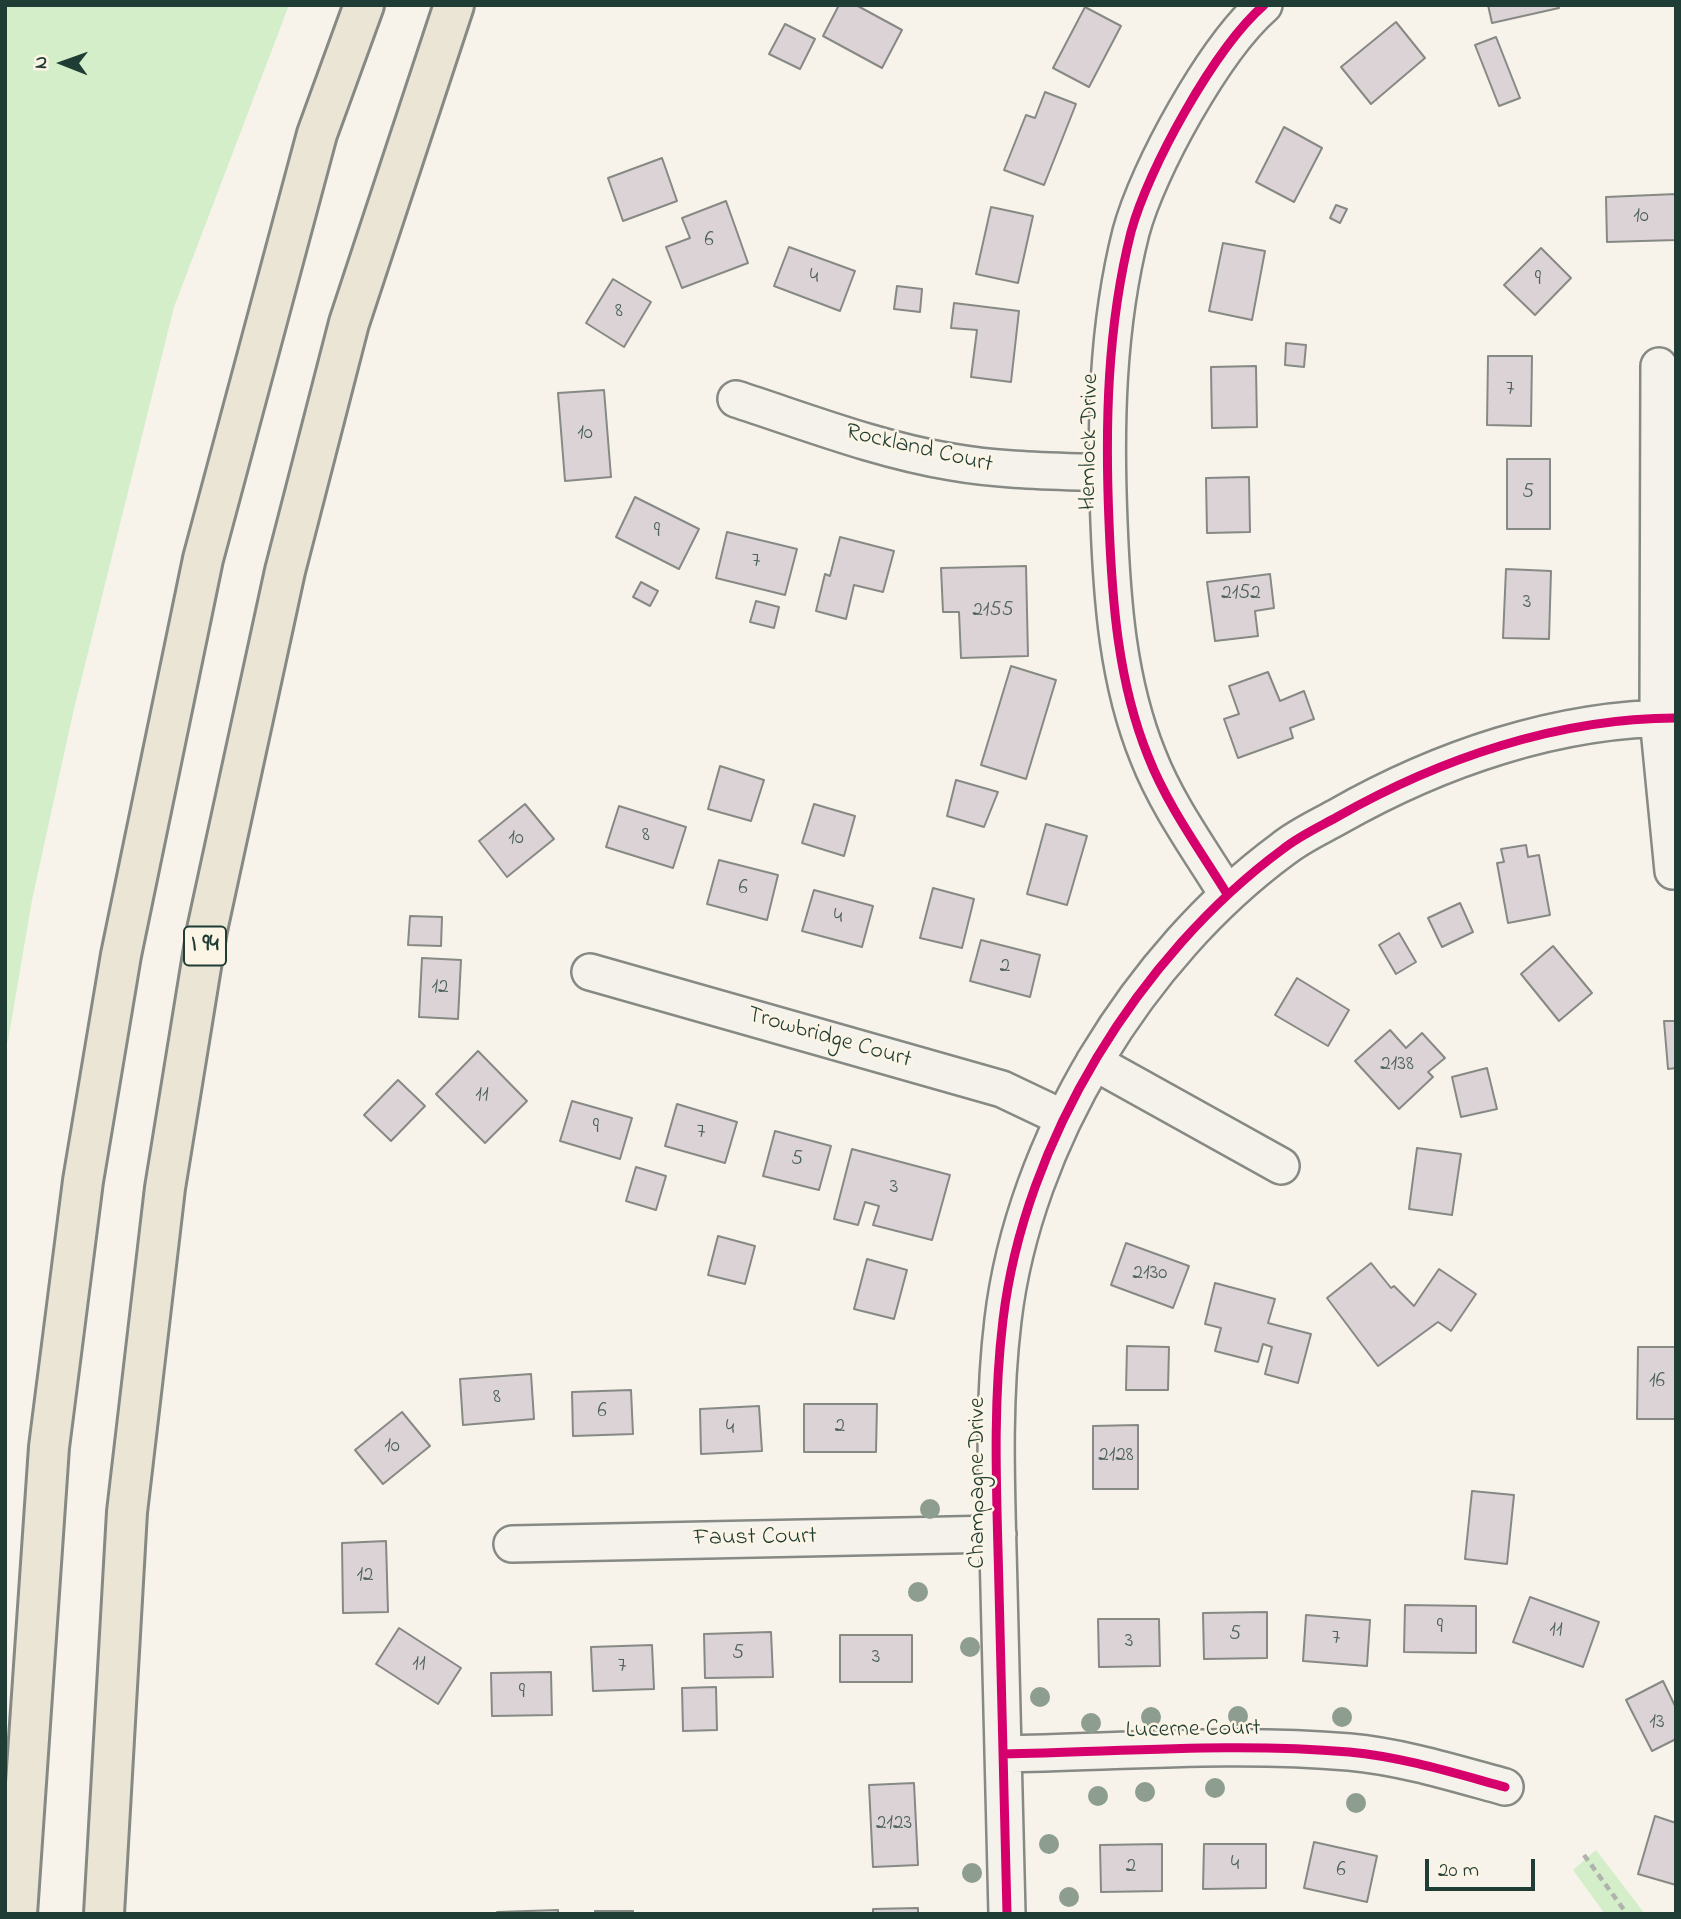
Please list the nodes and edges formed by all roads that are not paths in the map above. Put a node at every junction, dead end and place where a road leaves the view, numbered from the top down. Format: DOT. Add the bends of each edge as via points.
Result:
graph roads {
  1 [pos="364,5"];
  2 [pos="454,5"];
  3 [pos="1258,7"];
  4 [pos="1660,366"];
  5 [pos="736,399"];
  6 [pos="1107,473"];
  7 [pos="1667,718"];
  8 [pos="1674,872"];
  9 [pos="1227,894"];
  10 [pos="590,972"];
  11 [pos="1094,1062"];
  12 [pos="1063,1118"];
  13 [pos="1281,1166"];
  14 [pos="998,1534"];
  15 [pos="512,1544"];
  16 [pos="1003,1754"];
  17 [pos="1505,1787"];
  18 [pos="17,1914"];
  19 [pos="104,1914"];
  20 [pos="1007,1914"];
  1 -- 18 [label="highway" via="317,134 203,559 121,955 83,1181 49,1447"];
  2 -- 19 [label="highway, I 94" via="349,323 285,572 207,930 165,1188 127,1512"];
  3 -- 6 [label="street, Hemlock Drive" via="1216,60 1158,164 1132,229 1116,298"];
  4 -- 7 [label="street"];
  5 -- 6 [label="street, Rockland Court" via="950,462"];
  6 -- 9 [label="street, Hemlock Drive" via="1112,580 1125,678 1148,757"];
  7 -- 8 [label="street"];
  7 -- 9 [label="street, Champagne Drive" via="1575,727 1522,739 1429,772 1356,806 1285,847"];
  9 -- 11 [label="street, Champagne Drive" via="1135,996"];
  10 -- 12 [label="street, Trowbridge Court" via="1002,1089"];
  11 -- 12 [label="street, Champagne Drive"];
  11 -- 13 [label="street"];
  12 -- 14 [label="street, Champagne Drive" via="1024,1224 1003,1317 995,1413"];
  14 -- 15 [label="street, Faust Court"];
  14 -- 16 [label="street, Champagne Drive"];
  16 -- 17 [label="street, Lucerne Court" via="1351,1752 1415,1762"];
  16 -- 20 [label="street, Champagne Drive"];
}
